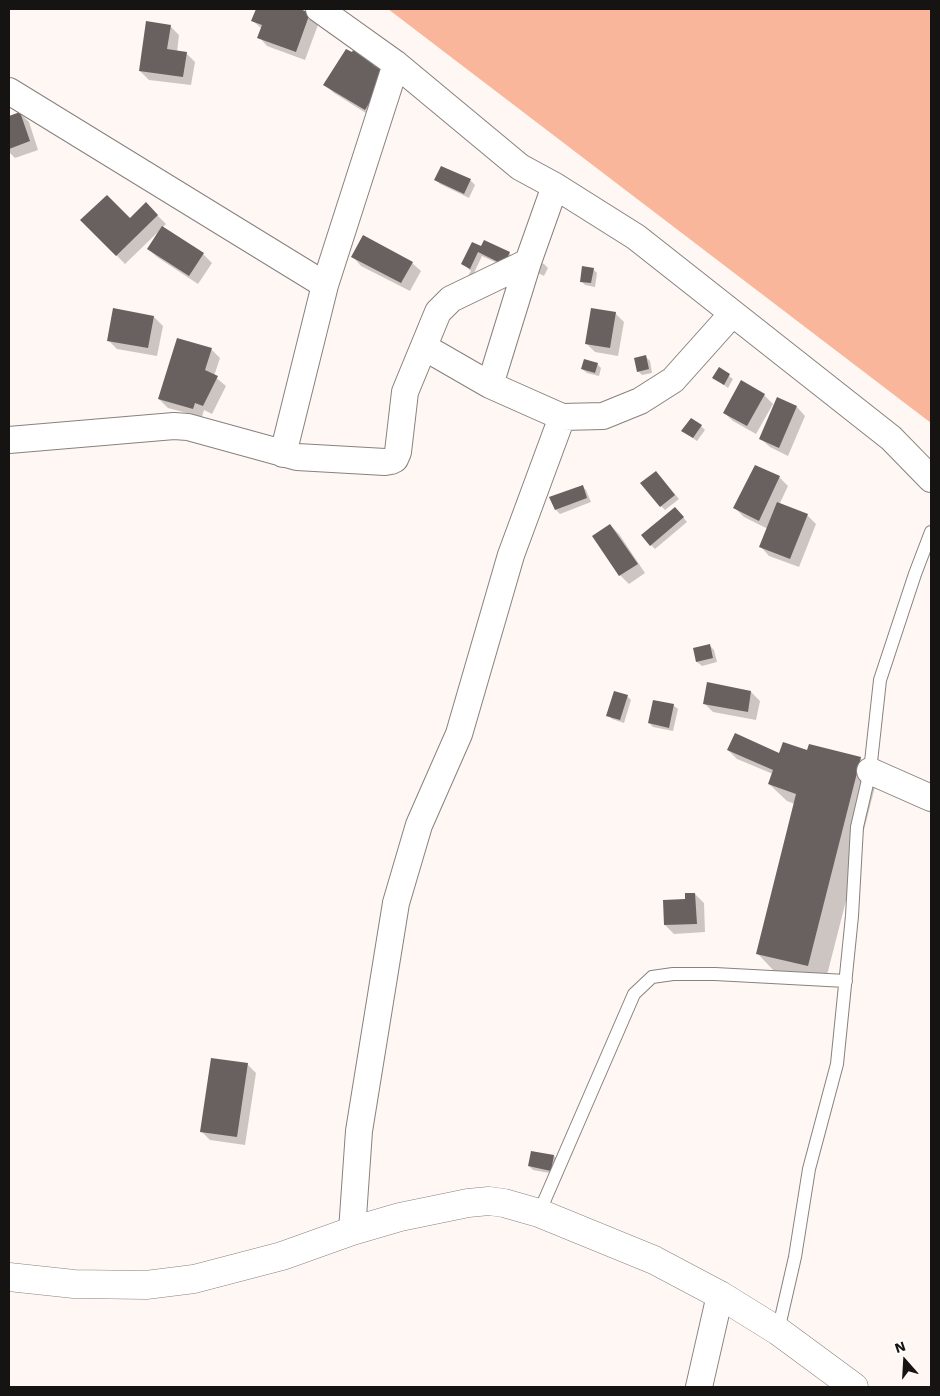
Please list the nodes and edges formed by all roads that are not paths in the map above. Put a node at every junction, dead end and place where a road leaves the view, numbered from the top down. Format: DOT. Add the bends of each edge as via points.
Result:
graph roads {
  1 [pos="319,9"];
  2 [pos="396,64"];
  3 [pos="9,91"];
  4 [pos="554,186"];
  5 [pos="528,262"];
  6 [pos="325,285"];
  7 [pos="732,314"];
  8 [pos="424,347"];
  9 [pos="490,385"];
  10 [pos="562,417"];
  11 [pos="9,440"];
  12 [pos="283,454"];
  13 [pos="931,479"];
  14 [pos="931,532"];
  15 [pos="870,771"];
  16 [pos="931,798"];
  17 [pos="846,981"];
  18 [pos="539,1213"];
  19 [pos="352,1231"];
  20 [pos="9,1277"];
  21 [pos="720,1295"];
  22 [pos="778,1331"];
  23 [pos="698,1387"];
  24 [pos="854,1387"];
  1 -- 2 [label="street"];
  2 -- 4 [label="street" via="520,167"];
  2 -- 6 [label="street"];
  3 -- 6 [label="street"];
  4 -- 5 [label="street"];
  4 -- 7 [label="street" via="636,237"];
  5 -- 8 [label="street" via="451,299 438,312"];
  5 -- 9 [label="street"];
  6 -- 12 [label="street"];
  7 -- 10 [label="street" via="673,380 640,401 603,416"];
  7 -- 13 [label="street" via="884,431"];
  8 -- 9 [label="street"];
  8 -- 12 [label="street" via="405,392 396,459 385,462"];
  9 -- 10 [label="street"];
  10 -- 19 [label="street" via="511,555 459,734 419,825 396,903 359,1131"];
  11 -- 12 [label="street" via="174,426 188,427"];
  14 -- 15 [label="lane" via="880,680"];
  15 -- 16 [label="street"];
  15 -- 17 [label="lane" via="857,828"];
  17 -- 18 [label="lane" via="715,974 652,977 634,994"];
  17 -- 22 [label="lane" via="837,1064 809,1169 795,1257"];
  18 -- 19 [label="street" via="504,1203 468,1203"];
  18 -- 21 [label="street" via="654,1260"];
  19 -- 20 [label="street" via="282,1256 194,1279 146,1285 74,1284"];
  21 -- 22 [label="street"];
  21 -- 23 [label="street"];
  22 -- 24 [label="street"];
}
